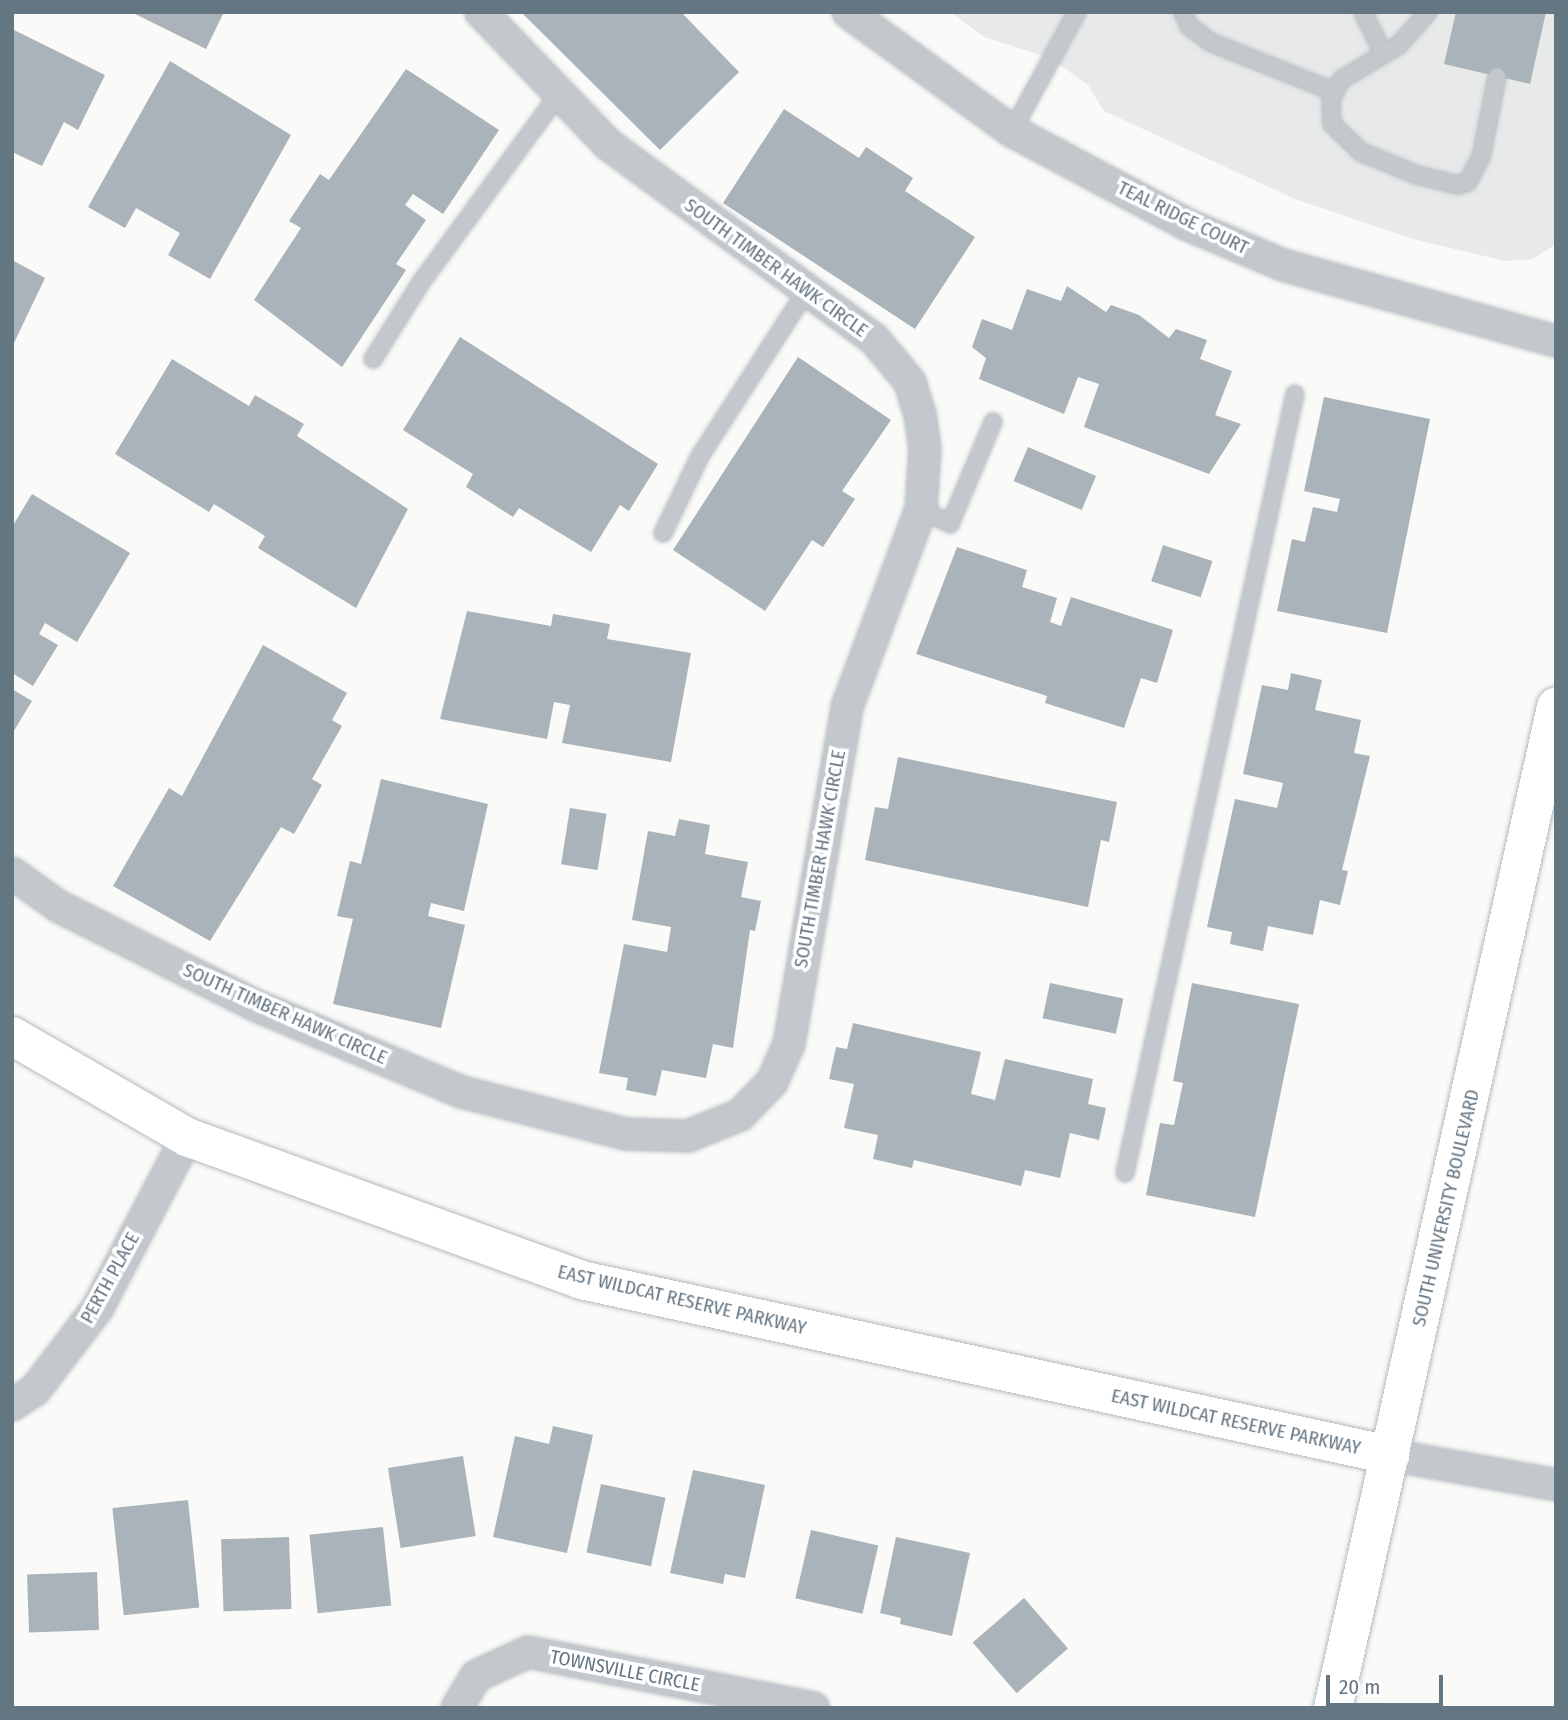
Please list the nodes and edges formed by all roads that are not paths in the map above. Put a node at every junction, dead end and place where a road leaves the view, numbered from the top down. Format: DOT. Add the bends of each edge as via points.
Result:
graph roads {
  1 [pos="481,12"];
  2 [pos="848,12"];
  3 [pos="1077,12"];
  4 [pos="1183,12"];
  5 [pos="1363,12"];
  6 [pos="1427,12"];
  7 [pos="1383,53"];
  8 [pos="1497,76"];
  9 [pos="1335,92"];
  10 [pos="558,95"];
  11 [pos="1012,131"];
  12 [pos="805,293"];
  13 [pos="1556,341"];
  14 [pos="373,359"];
  15 [pos="1295,394"];
  16 [pos="993,422"];
  17 [pos="921,509"];
  18 [pos="663,533"];
  19 [pos="1556,707"];
  20 [pos="12,873"];
  21 [pos="12,1036"];
  22 [pos="187,1137"];
  23 [pos="1125,1174"];
  24 [pos="12,1405"];
  25 [pos="1390,1455"];
  26 [pos="1556,1485"];
  27 [pos="457,1708"];
  28 [pos="814,1708"];
  29 [pos="1333,1708"];
  1 -- 10 [label="street, SOUTH TIMBER HAWK CIRCLE"];
  2 -- 11 [label="street, TEAL RIDGE COURT"];
  3 -- 11 [label="lane"];
  4 -- 9 [label="lane" via="1189,26 1210,42"];
  5 -- 7 [label="lane"];
  6 -- 7 [label="lane" via="1399,45"];
  7 -- 9 [label="lane" via="1341,80"];
  8 -- 9 [label="lane" via="1480,157 1468,182 1458,185 1361,152 1332,124"];
  10 -- 12 [label="street, SOUTH TIMBER HAWK CIRCLE" via="610,145"];
  10 -- 14 [label="lane" via="422,281"];
  11 -- 13 [label="street, TEAL RIDGE COURT" via="1186,224 1283,265"];
  12 -- 17 [label="street, SOUTH TIMBER HAWK CIRCLE" via="874,339 910,382 925,449"];
  12 -- 18 [label="lane" via="700,456"];
  15 -- 23 [label="lane"];
  16 -- 17 [label="lane" via="950,524"];
  17 -- 20 [label="street, SOUTH TIMBER HAWK CIRCLE" via="847,707 789,1044 772,1082 740,1115 688,1136 625,1134 462,1092 257,1006 58,906"];
  19 -- 25 [label="main road, SOUTH UNIVERSITY BOULEVARD"];
  21 -- 22 [label="main road, EAST WILDCAT RESERVE PARKWAY"];
  22 -- 24 [label="street, PERTH PLACE" via="97,1309 35,1390"];
  22 -- 25 [label="main road, EAST WILDCAT RESERVE PARKWAY" via="581,1280"];
  25 -- 26 [label="street"];
  25 -- 29 [label="main road, SOUTH UNIVERSITY BOULEVARD"];
  27 -- 28 [label="street, TOWNSVILLE CIRCLE" via="476,1676 528,1652"];
}
